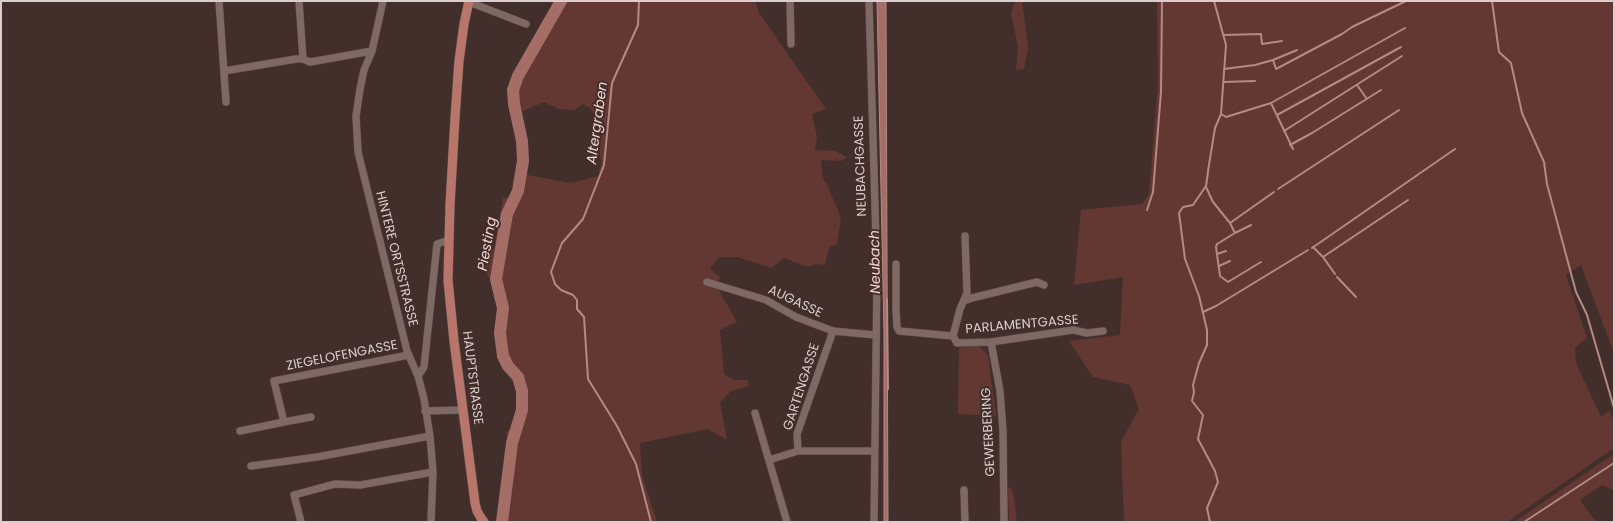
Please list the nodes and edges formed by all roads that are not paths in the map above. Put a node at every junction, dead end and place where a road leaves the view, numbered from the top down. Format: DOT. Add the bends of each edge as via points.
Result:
graph roads {
  1 [pos="219,1"];
  2 [pos="299,1"];
  3 [pos="383,1"];
  4 [pos="790,1"];
  5 [pos="869,1"];
  6 [pos="469,2"];
  7 [pos="526,24"];
  8 [pos="791,44"];
  9 [pos="372,51"];
  10 [pos="303,59"];
  11 [pos="224,71"];
  12 [pos="226,102"];
  13 [pos="965,236"];
  14 [pos="449,240"];
  15 [pos="896,264"];
  16 [pos="707,282"];
  17 [pos="1044,285"];
  18 [pos="964,301"];
  19 [pos="833,331"];
  20 [pos="1103,331"];
  21 [pos="875,335"];
  22 [pos="953,336"];
  23 [pos="992,342"];
  24 [pos="409,355"];
  25 [pos="418,376"];
  26 [pos="425,410"];
  27 [pos="463,410"];
  28 [pos="755,413"];
  29 [pos="311,417"];
  30 [pos="284,422"];
  31 [pos="240,431"];
  32 [pos="430,436"];
  33 [pos="874,451"];
  34 [pos="798,452"];
  35 [pos="769,460"];
  36 [pos="252,466"];
  37 [pos="433,472"];
  38 [pos="964,490"];
  39 [pos="481,521"];
  40 [pos="301,522"];
  41 [pos="431,522"];
  42 [pos="787,522"];
  43 [pos="874,522"];
  44 [pos="965,522"];
  45 [pos="1004,522"];
  1 -- 11 [label="street"];
  2 -- 10 [label="street"];
  3 -- 9 [label="street, HINTERE ORTSSTRASSE"];
  4 -- 8 [label="street"];
  5 -- 21 [label="street, NEUBACHGASSE" via="877,275"];
  6 -- 7 [label="street"];
  6 -- 14 [label="main road, HAUPTSTRASSE" via="459,68"];
  9 -- 10 [label="street" via="310,62"];
  9 -- 24 [label="street, HINTERE ORTSSTRASSE" via="364,70 356,116 358,152"];
  10 -- 11 [label="street"];
  11 -- 12 [label="street"];
  13 -- 18 [label="street, PARLAMENTGASSE" via="967,293"];
  14 -- 25 [label="street" via="437,244 424,367"];
  14 -- 27 [label="main road, HAUPTSTRASSE" via="448,280"];
  15 -- 22 [label="street" via="896,310 899,331"];
  16 -- 19 [label="street, AUGASSE" via="766,300 796,317"];
  17 -- 18 [label="street" via="1037,282"];
  18 -- 22 [label="street, PARLAMENTGASSE"];
  19 -- 21 [label="street, AUGASSE"];
  19 -- 34 [label="street, GARTENGASSE" via="797,434"];
  20 -- 23 [label="street, PARLAMENTGASSE" via="1073,330"];
  21 -- 33 [label="street, NEUBACHGASSE"];
  22 -- 23 [label="street, PARLAMENTGASSE" via="957,343"];
  23 -- 45 [label="street, GEWERBERING" via="1003,430"];
  24 -- 25 [label="street, HINTERE ORTSSTRASSE"];
  24 -- 30 [label="street, ZIEGELOFENGASSE" via="274,381"];
  25 -- 26 [label="street, HINTERE ORTSSTRASSE"];
  26 -- 27 [label="street"];
  26 -- 32 [label="street, HINTERE ORTSSTRASSE"];
  27 -- 39 [label="main road, HAUPTSTRASSE" via="475,503"];
  28 -- 35 [label="street"];
  29 -- 30 [label="street"];
  30 -- 31 [label="street"];
  32 -- 36 [label="street"];
  32 -- 37 [label="street, HINTERE ORTSSTRASSE"];
  33 -- 34 [label="street"];
  33 -- 43 [label="street, NEUBACHGASSE"];
  34 -- 35 [label="street"];
  35 -- 42 [label="street"];
  37 -- 40 [label="street" via="360,485 336,484 294,495"];
  37 -- 41 [label="street, HINTERE ORTSSTRASSE"];
  38 -- 44 [label="street"];
}
